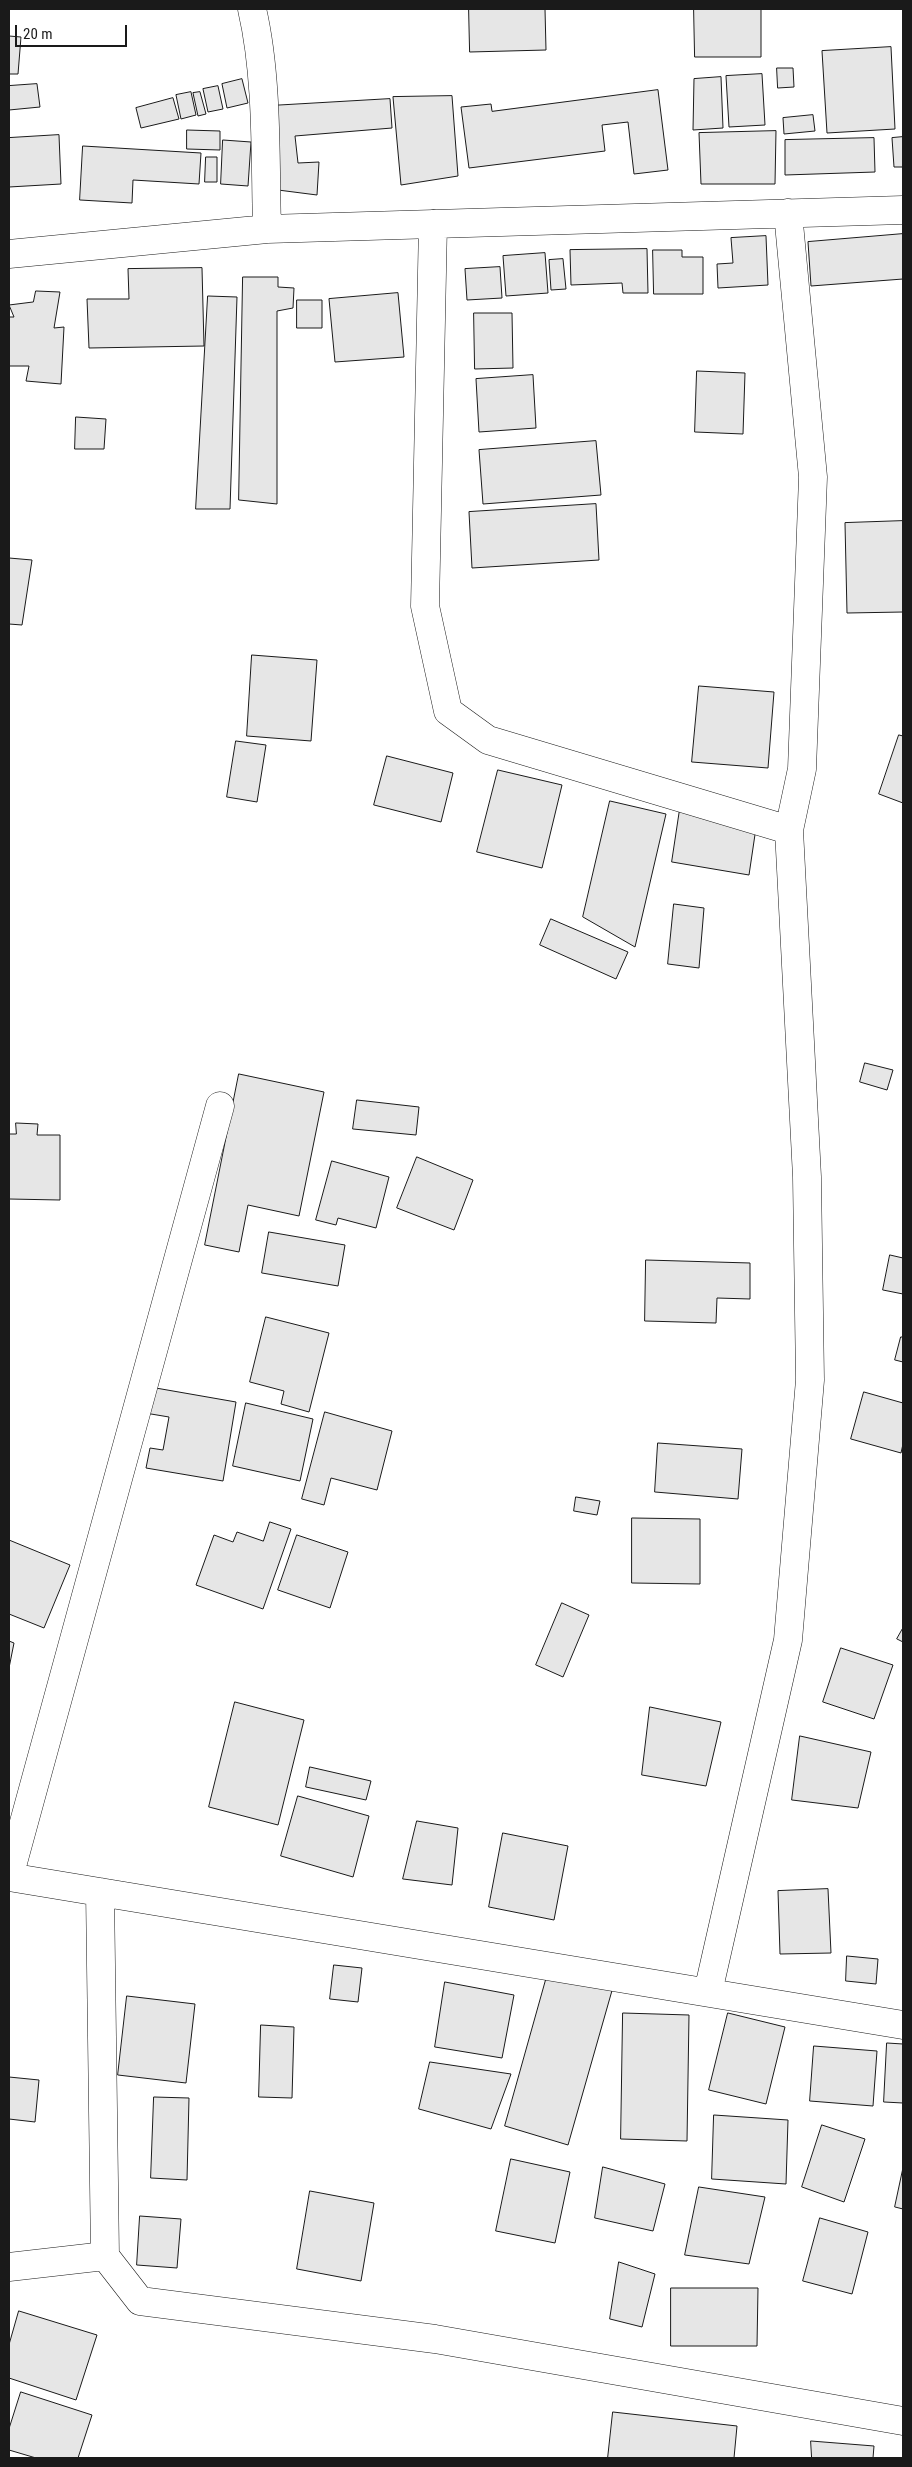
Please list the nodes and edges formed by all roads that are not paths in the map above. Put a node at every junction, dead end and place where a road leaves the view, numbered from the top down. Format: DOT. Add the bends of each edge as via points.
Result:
graph roads {
  1 [pos="252,9"];
  2 [pos="903,210"];
  3 [pos="788,213"];
  4 [pos="432,224"];
  5 [pos="267,229"];
  6 [pos="9,254"];
  7 [pos="788,830"];
  8 [pos="220,1106"];
  9 [pos="9,1877"];
  10 [pos="100,1892"];
  11 [pos="708,1992"];
  12 [pos="903,2025"];
  13 [pos="105,2256"];
  14 [pos="9,2267"];
  15 [pos="903,2421"];
  1 -- 5 [label="street" via="262,98"];
  2 -- 3 [label="street"];
  3 -- 4 [label="street"];
  3 -- 7 [label="street" via="813,476 802,769"];
  4 -- 5 [label="street"];
  4 -- 7 [label="street" via="425,606 448,710 488,740"];
  5 -- 6 [label="street"];
  7 -- 11 [label="street" via="807,1177 810,1380 788,1640"];
  8 -- 9 [label="street"];
  9 -- 10 [label="street"];
  10 -- 11 [label="street"];
  10 -- 13 [label="street"];
  11 -- 12 [label="street"];
  13 -- 14 [label="street"];
  13 -- 15 [label="street" via="140,2301 434,2338"];
}
